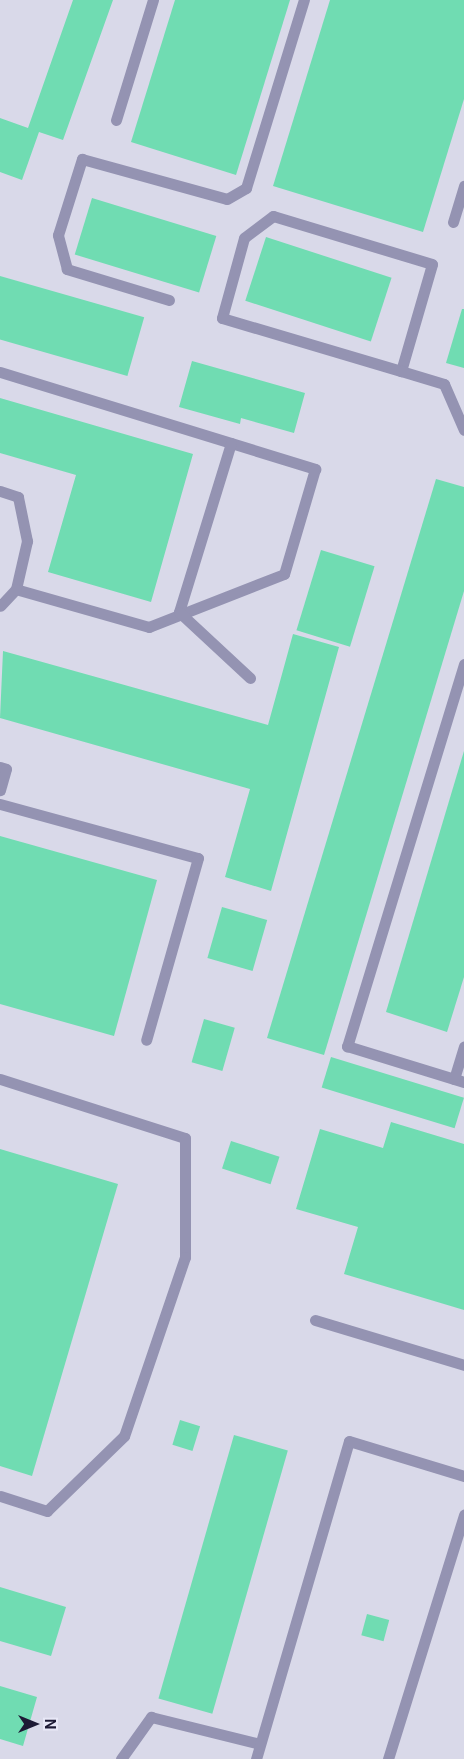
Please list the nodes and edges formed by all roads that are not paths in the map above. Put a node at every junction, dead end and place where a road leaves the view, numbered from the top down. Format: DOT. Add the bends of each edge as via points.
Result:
graph roads {
  1 [pos="152,0"];
  2 [pos="304,0"];
  3 [pos="116,120"];
  4 [pos="464,186"];
  5 [pos="453,222"];
  6 [pos="169,300"];
  7 [pos="401,371"];
  8 [pos="0,372"];
  9 [pos="464,430"];
  10 [pos="231,443"];
  11 [pos="0,491"];
  12 [pos="16,589"];
  13 [pos="0,606"];
  14 [pos="179,612"];
  15 [pos="464,664"];
  16 [pos="250,678"];
  17 [pos="0,767"];
  18 [pos="0,790"];
  19 [pos="0,804"];
  20 [pos="146,1040"];
  21 [pos="464,1047"];
  22 [pos="0,1079"];
  23 [pos="459,1080"];
  24 [pos="315,1320"];
  25 [pos="464,1366"];
  26 [pos="464,1476"];
  27 [pos="0,1496"];
  28 [pos="464,1515"];
  29 [pos="260,1744"];
  30 [pos="121,1759"];
  31 [pos="256,1759"];
  32 [pos="388,1759"];
  1 -- 3 [label="lane"];
  2 -- 6 [label="lane" via="246,188 227,199 82,159 58,235 68,270"];
  4 -- 5 [label="lane"];
  7 -- 7 [label="lane" via="222,318 244,238 273,216 432,264"];
  7 -- 9 [label="lane" via="444,384"];
  8 -- 10 [label="lane"];
  10 -- 14 [label="lane"];
  10 -- 14 [label="lane" via="315,469 284,574"];
  11 -- 12 [label="lane" via="18,497 27,541"];
  12 -- 13 [label="lane"];
  12 -- 14 [label="lane" via="149,627"];
  14 -- 16 [label="lane"];
  15 -- 23 [label="lane" via="347,1046"];
  17 -- 18 [label="lane" via="6,769"];
  19 -- 20 [label="lane" via="198,858"];
  21 -- 23 [label="lane"];
  22 -- 27 [label="lane" via="185,1138 185,1257 124,1436 47,1511"];
  24 -- 25 [label="lane"];
  26 -- 29 [label="lane" via="349,1441"];
  28 -- 32 [label="lane"];
  29 -- 30 [label="lane" via="151,1717"];
  29 -- 31 [label="lane"];
}
